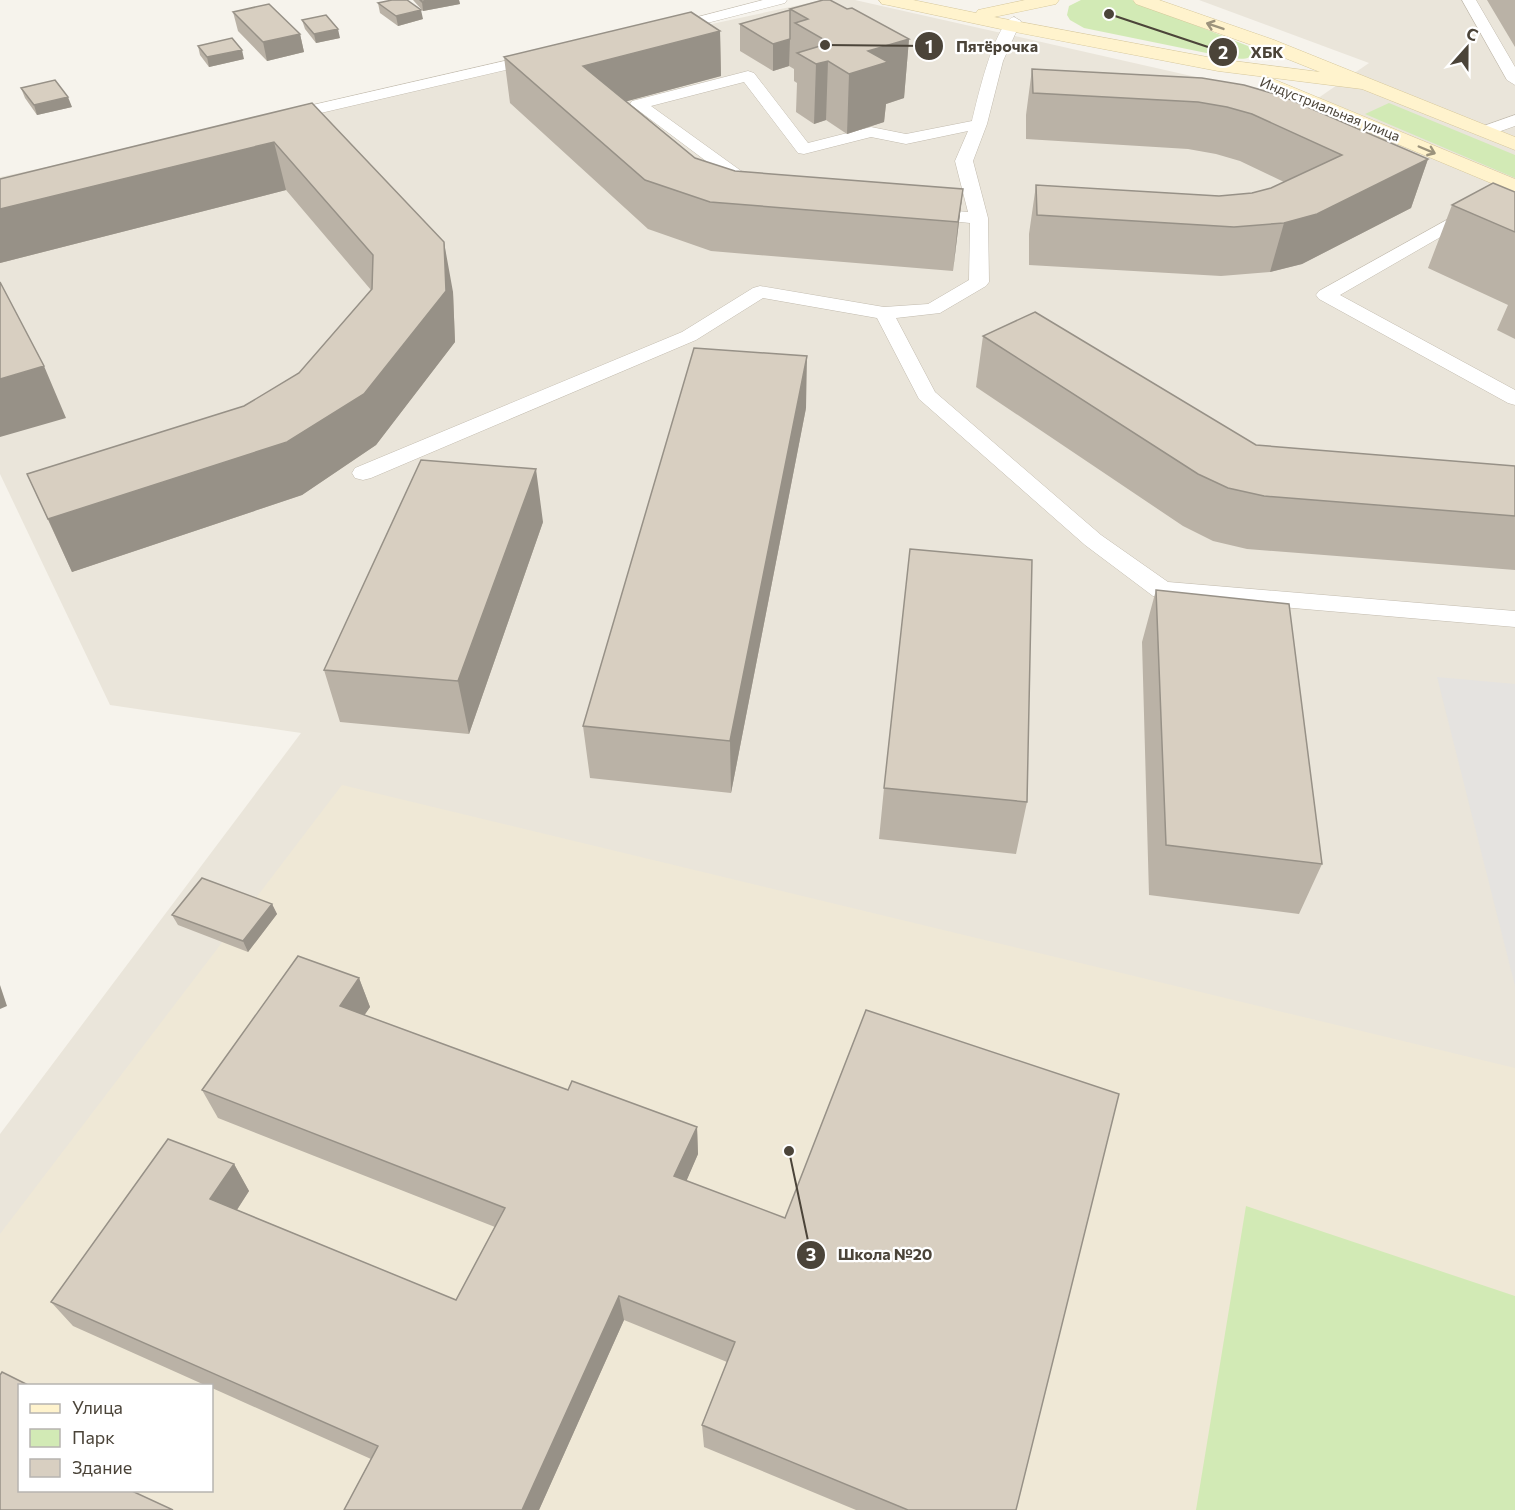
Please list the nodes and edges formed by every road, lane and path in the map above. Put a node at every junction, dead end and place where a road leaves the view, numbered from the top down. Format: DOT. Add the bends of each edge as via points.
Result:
graph roads {
  1 [pos="780,0"];
  2 [pos="888,0"];
  3 [pos="1050,0"];
  4 [pos="1142,0"];
  5 [pos="1468,0"];
  6 [pos="966,17"];
  7 [pos="1010,26"];
  8 [pos="683,40"];
  9 [pos="560,53"];
  10 [pos="1218,65"];
  11 [pos="729,66"];
  12 [pos="748,76"];
  13 [pos="1515,80"];
  14 [pos="1368,84"];
  15 [pos="1515,120"];
  16 [pos="261,122"];
  17 [pos="979,124"];
  18 [pos="1484,132"];
  19 [pos="1515,144"];
  20 [pos="1515,187"];
  21 [pos="777,198"];
  22 [pos="908,211"];
  23 [pos="979,218"];
  24 [pos="884,313"];
  25 [pos="1515,399"];
  26 [pos="363,473"];
  27 [pos="1515,619"];
  1 -- 8 [label="lane" via="658,31"];
  2 -- 6 [label="main road"];
  3 -- 6 [label="main road"];
  14 -- 4 [label="main road, Индустриальная улица, one-way"];
  5 -- 13 [label="lane"];
  6 -- 7 [label="main road"];
  7 -- 10 [label="main road"];
  7 -- 17 [label="lane" via="1014,21 995,60"];
  9 -- 16 [label="lane"];
  10 -- 14 [label="main road, Индустриальная улица"];
  10 -- 20 [label="main road, Индустриальная улица, one-way" via="1317,102"];
  11 -- 12 [label="lane"];
  12 -- 17 [label="lane" via="804,149 871,132 906,139"];
  12 -- 21 [label="lane" via="638,104 765,197"];
  14 -- 18 [label="main road, Индустриальная улица"];
  15 -- 18 [label="lane"];
  17 -- 23 [label="lane" via="964,161"];
  18 -- 19 [label="main road, Индустриальная улица"];
  20 -- 25 [label="lane" via="1326,295"];
  22 -- 23 [label="lane"];
  23 -- 24 [label="lane" via="980,282 933,309"];
  24 -- 26 [label="lane" via="760,292 689,336"];
  24 -- 27 [label="lane" via="926,394 1093,540 1162,590"];
}
